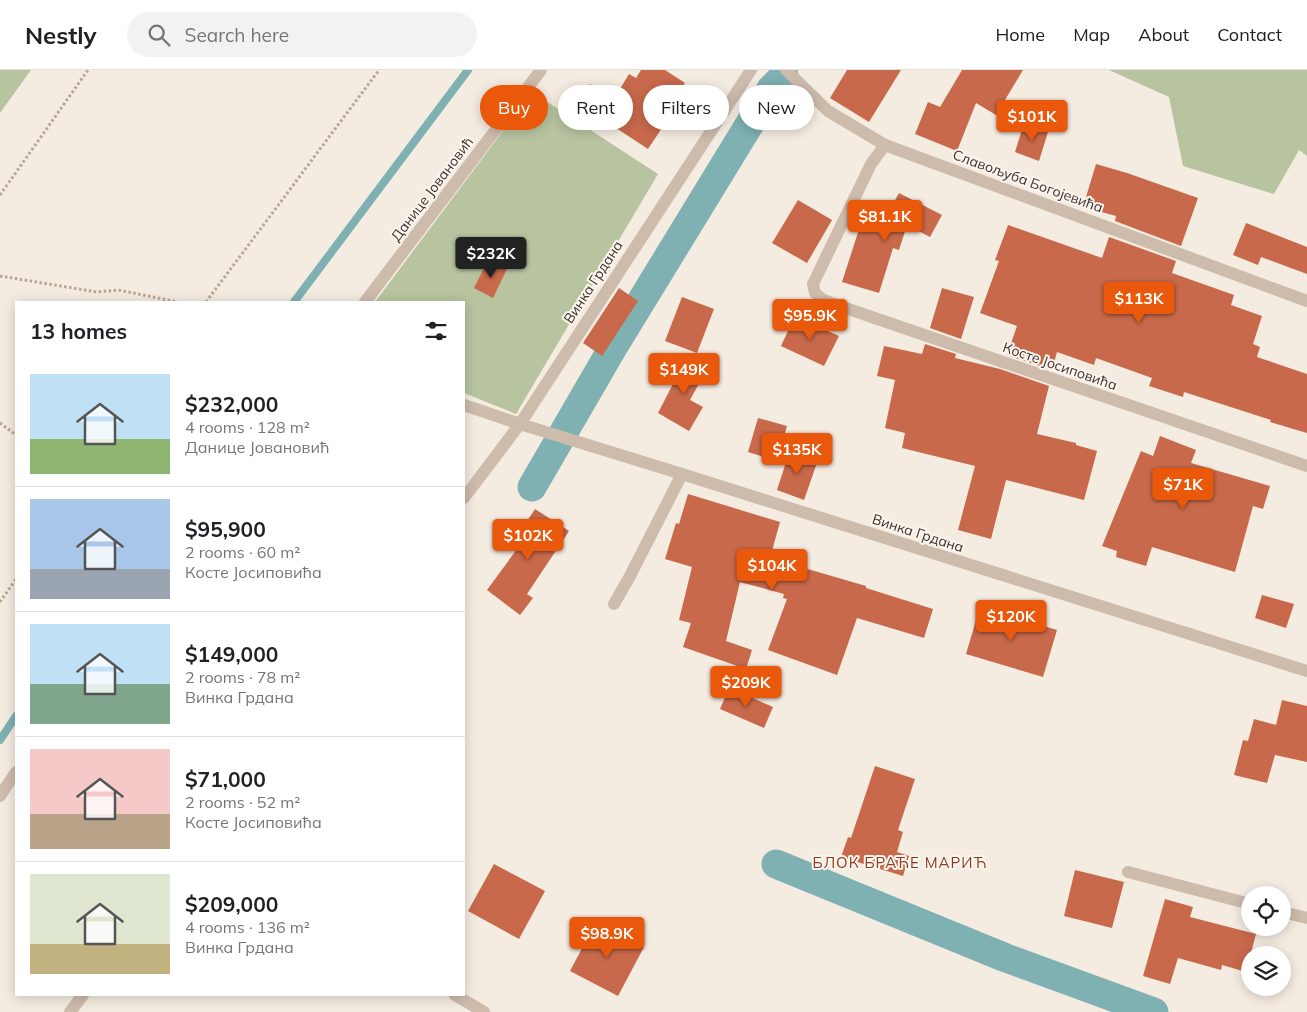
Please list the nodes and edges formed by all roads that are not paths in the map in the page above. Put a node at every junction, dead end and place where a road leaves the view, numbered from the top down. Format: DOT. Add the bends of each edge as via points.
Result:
graph roads {
  1 [pos="541,70"];
  2 [pos="751,70"];
  3 [pos="786,70"];
  4 [pos="885,145"];
  5 [pos="366,301"];
  6 [pos="1307,301"];
  7 [pos="465,405"];
  8 [pos="520,424"];
  9 [pos="1307,466"];
  10 [pos="682,474"];
  11 [pos="465,497"];
  12 [pos="614,604"];
  13 [pos="1307,672"];
  14 [pos="15,774"];
  15 [pos="0,796"];
  16 [pos="1128,872"];
  17 [pos="1241,902"];
  18 [pos="1291,914"];
  19 [pos="1307,918"];
  20 [pos="83,996"];
  21 [pos="457,996"];
  22 [pos="70,1012"];
  23 [pos="484,1012"];
  1 -- 5 [label="street, Данице Јовановић"];
  2 -- 8 [label="street, Винка Грдана"];
  3 -- 4 [label="street, Славољуба Богојевића" via="828,111"];
  4 -- 6 [label="street, Славољуба Богојевића"];
  4 -- 9 [label="street, Косте Јосиповића" via="871,164 813,284 815,294 831,303"];
  7 -- 8 [label="street, Винка Грдана"];
  8 -- 10 [label="street, Винка Грдана"];
  8 -- 11 [label="street, Винка Грдана"];
  10 -- 12 [label="street"];
  10 -- 13 [label="street, Винка Грдана"];
  14 -- 15 [label="street"];
  16 -- 17 [label="street"];
  18 -- 19 [label="street"];
  20 -- 22 [label="street"];
  21 -- 23 [label="street"];
}
